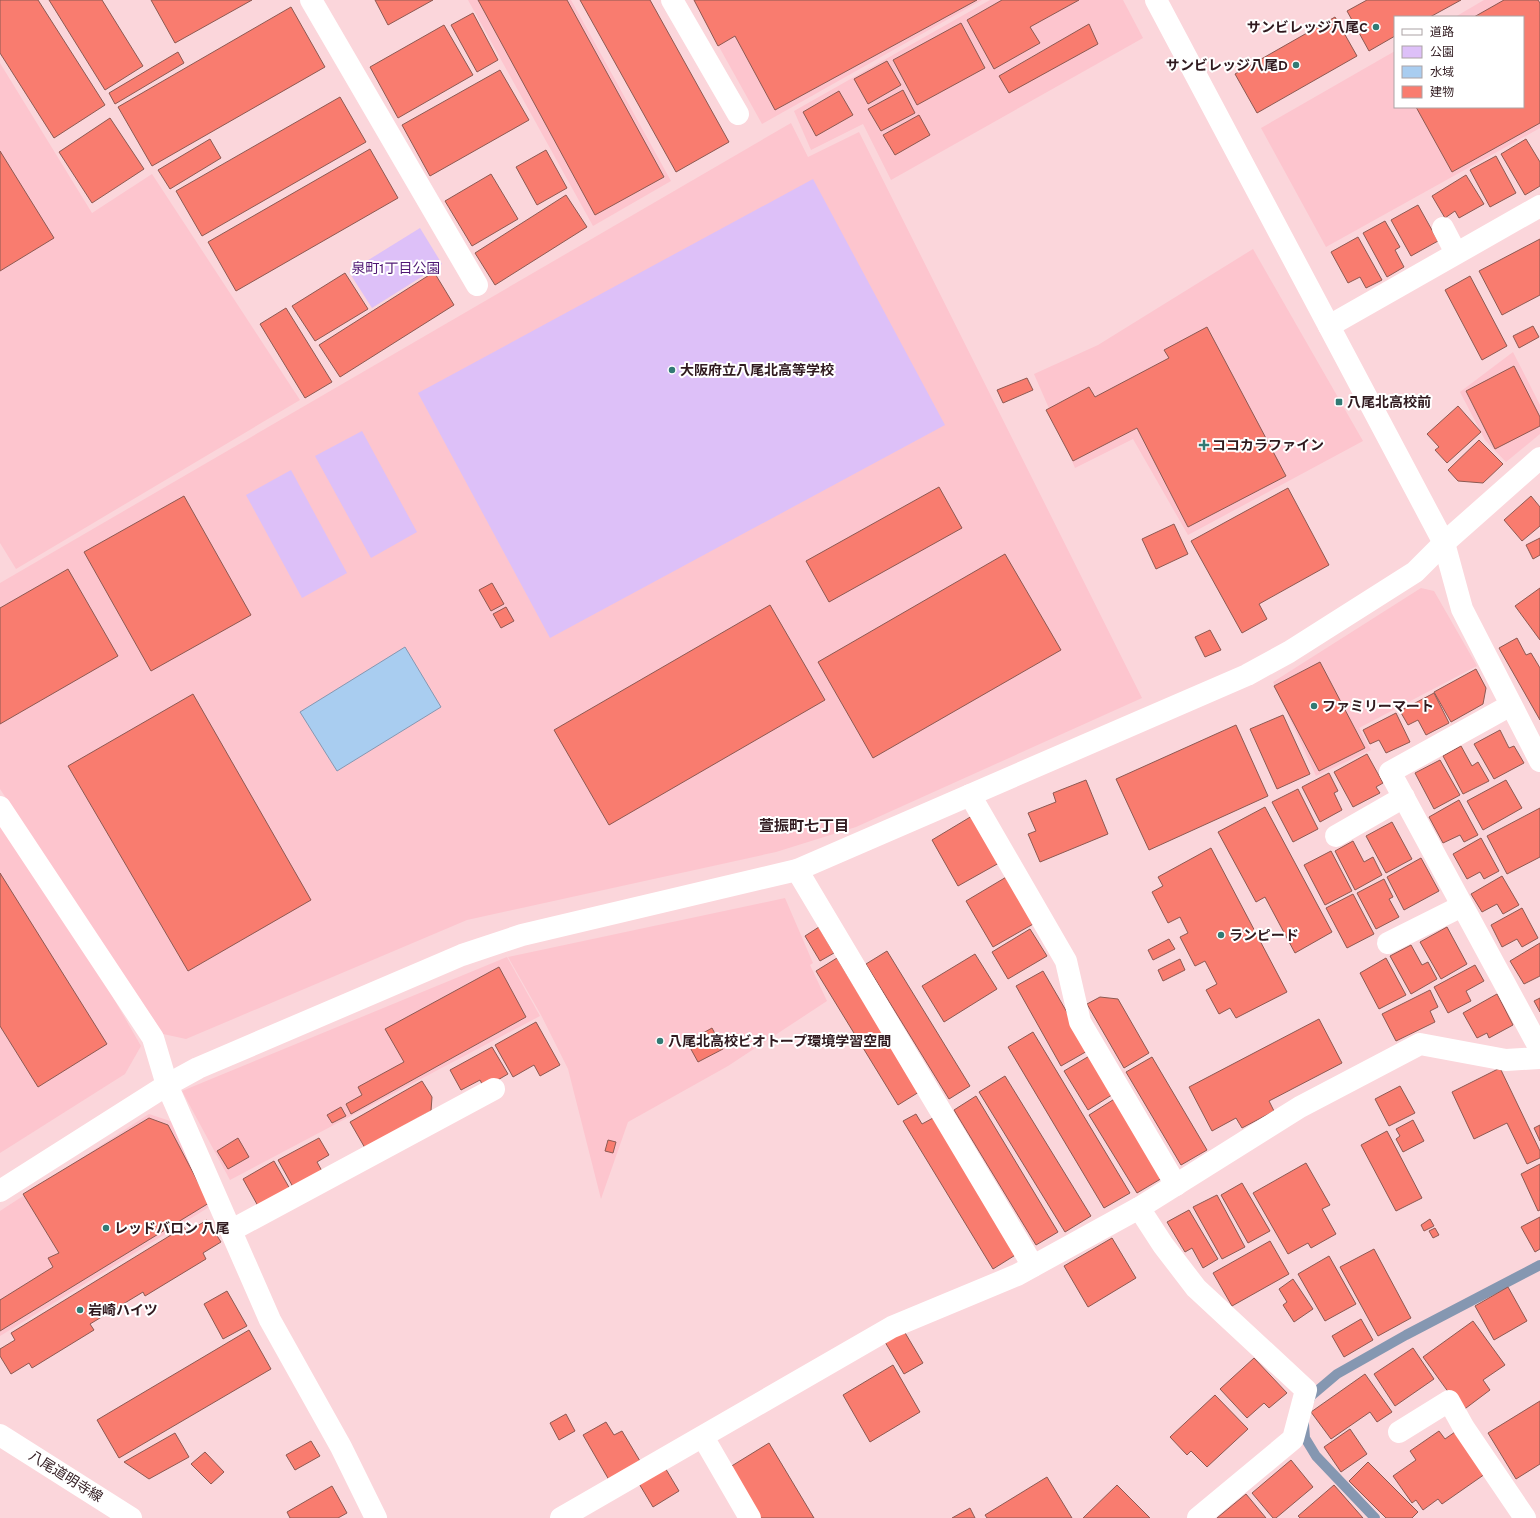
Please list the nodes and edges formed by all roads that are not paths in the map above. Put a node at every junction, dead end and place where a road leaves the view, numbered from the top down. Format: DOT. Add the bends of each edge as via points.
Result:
graph roads {
  1 [pos="311,0"];
  2 [pos="672,0"];
  3 [pos="1156,0"];
  4 [pos="738,114"];
  5 [pos="1540,206"];
  6 [pos="1442,228"];
  7 [pos="1456,253"];
  8 [pos="477,285"];
  9 [pos="1329,326"];
  10 [pos="1540,458"];
  11 [pos="1444,543"];
  12 [pos="1511,705"];
  13 [pos="1540,761"];
  14 [pos="970,795"];
  15 [pos="1404,797"];
  16 [pos="0,807"];
  17 [pos="1336,836"];
  18 [pos="797,870"];
  19 [pos="1462,906"];
  20 [pos="1388,943"];
  21 [pos="1540,1050"];
  22 [pos="1540,1058"];
  23 [pos="167,1085"];
  24 [pos="494,1089"];
  25 [pos="1176,1185"];
  26 [pos="0,1191"];
  27 [pos="1139,1208"];
  28 [pos="232,1230"];
  29 [pos="1033,1266"];
  30 [pos="1399,1432"];
  31 [pos="0,1435"];
  32 [pos="703,1436"];
  33 [pos="131,1518"];
  34 [pos="376,1518"];
  35 [pos="561,1518"];
  36 [pos="750,1518"];
  37 [pos="1198,1518"];
  38 [pos="1525,1518"];
  1 -- 8 [label="street"];
  2 -- 4 [label="street"];
  3 -- 9 [label="street"];
  5 -- 7 [label="street"];
  6 -- 7 [label="street"];
  7 -- 9 [label="street"];
  9 -- 11 [label="street"];
  10 -- 11 [label="street"];
  11 -- 12 [label="street" via="1462,609"];
  11 -- 14 [label="street" via="1414,572 1247,676"];
  12 -- 13 [label="street"];
  12 -- 15 [label="street" via="1390,772"];
  14 -- 18 [label="street"];
  14 -- 25 [label="street" via="1066,961 1080,1022"];
  15 -- 17 [label="street"];
  15 -- 19 [label="street"];
  16 -- 23 [label="street" via="153,1038"];
  18 -- 23 [label="street" via="522,935 462,955 198,1068"];
  18 -- 29 [label="street"];
  19 -- 20 [label="street"];
  19 -- 21 [label="street"];
  22 -- 25 [label="street" via="1506,1060 1420,1044 1300,1107"];
  23 -- 26 [label="street"];
  23 -- 28 [label="street"];
  24 -- 28 [label="street"];
  25 -- 27 [label="street"];
  27 -- 29 [label="street"];
  27 -- 37 [label="street" via="1196,1288 1306,1390 1293,1439"];
  28 -- 34 [label="street" via="270,1320 341,1447"];
  29 -- 32 [label="street" via="1018,1275 892,1328"];
  30 -- 38 [label="street" via="1449,1401 1464,1428"];
  31 -- 33 [label="street, 八尾道明寺線"];
  32 -- 35 [label="street"];
  32 -- 36 [label="street"];
}
